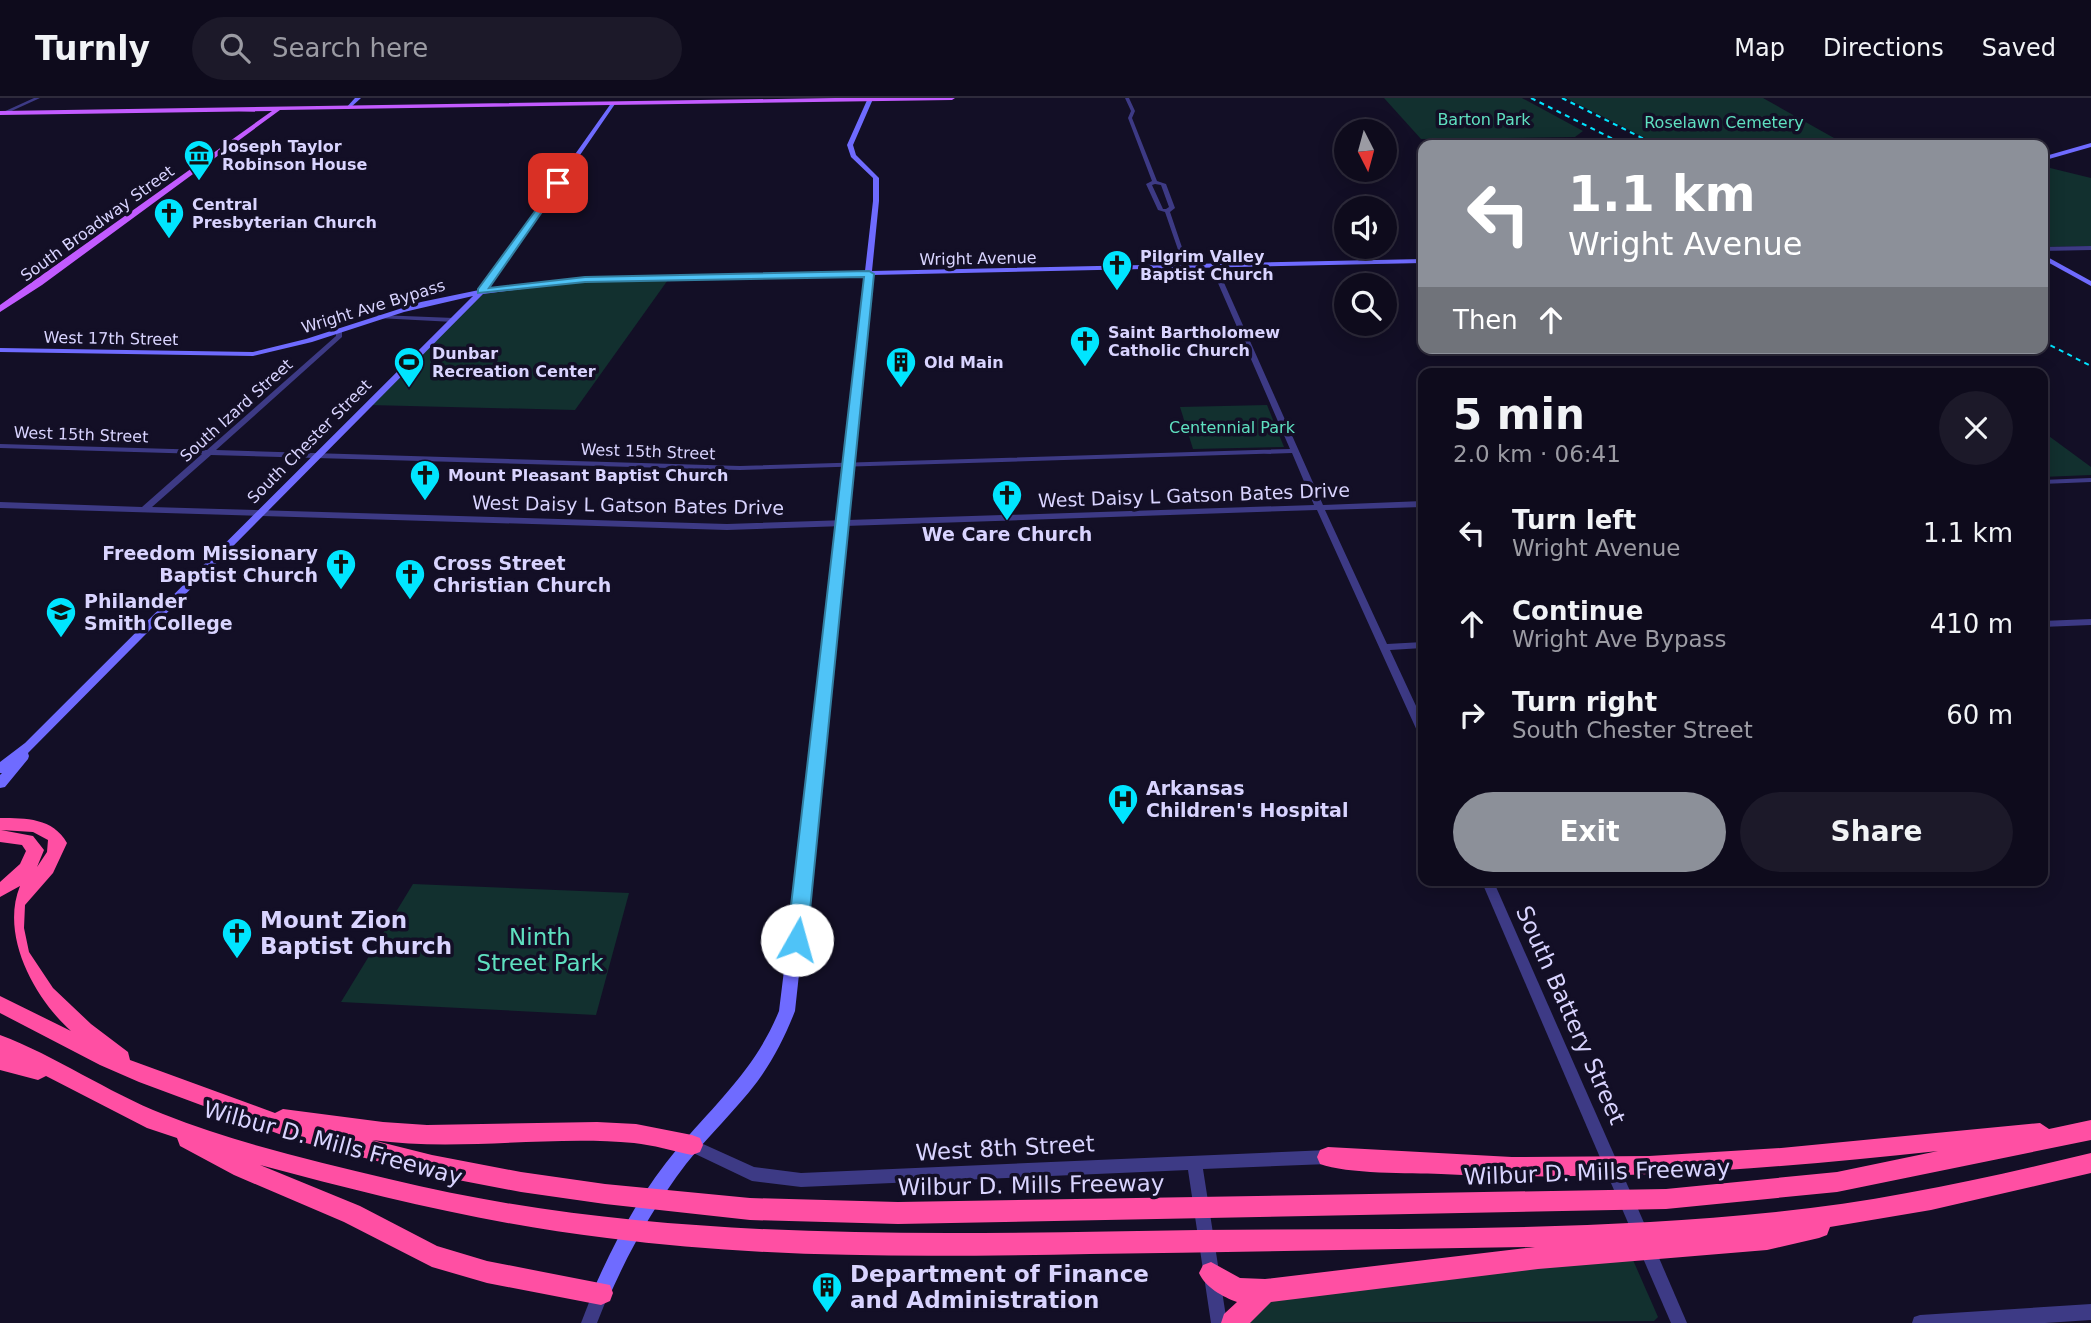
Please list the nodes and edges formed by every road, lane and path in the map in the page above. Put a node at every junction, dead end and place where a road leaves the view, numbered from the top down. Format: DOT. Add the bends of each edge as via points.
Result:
graph roads {
  1 [pos="38,98"];
  2 [pos="358,98"];
  3 [pos="952,98"];
  4 [pos="1127,98"];
  5 [pos="871,99"];
  6 [pos="612,104"];
  7 [pos="346,108"];
  8 [pos="278,109"];
  9 [pos="1,114"];
  10 [pos="2091,145"];
  11 [pos="2048,157"];
  12 [pos="1155,182"];
  13 [pos="1167,211"];
  14 [pos="2048,248"];
  15 [pos="2091,248"];
  16 [pos="2048,259"];
  17 [pos="1418,261"];
  18 [pos="1187,267"];
  19 [pos="1214,267"];
  20 [pos="869,274"];
  21 [pos="533,284"];
  22 [pos="2091,284"];
  23 [pos="482,291"];
  24 [pos="0,309"];
  25 [pos="379,317"];
  26 [pos="454,320"];
  27 [pos="339,330"];
  28 [pos="0,350"];
  29 [pos="221,355"];
  30 [pos="0,446"];
  31 [pos="1295,451"];
  32 [pos="211,452"];
  33 [pos="319,456"];
  34 [pos="849,464"];
  35 [pos="2091,480"];
  36 [pos="2048,482"];
  37 [pos="1418,504"];
  38 [pos="0,505"];
  39 [pos="1320,508"];
  40 [pos="145,509"];
  41 [pos="261,513"];
  42 [pos="843,524"];
  43 [pos="2091,621"];
  44 [pos="2048,624"];
  45 [pos="1418,645"];
  46 [pos="1384,647"];
  47 [pos="1418,722"];
  48 [pos="29,746"];
  49 [pos="0,769"];
  50 [pos="0,784"];
  51 [pos="0,817"];
  52 [pos="0,824"];
  53 [pos="26,826"];
  54 [pos="0,836"];
  55 [pos="1490,886"];
  56 [pos="0,890"];
  57 [pos="0,1004"];
  58 [pos="0,1043"];
  59 [pos="0,1061"];
  60 [pos="146,1076"];
  61 [pos="67,1078"];
  62 [pos="246,1114"];
  63 [pos="155,1121"];
  64 [pos="2091,1130"];
  65 [pos="692,1145"];
  66 [pos="1328,1157"];
  67 [pos="1194,1162"];
  68 [pos="2091,1163"];
  69 [pos="667,1175"];
  70 [pos="1876,1210"];
  71 [pos="611,1270"];
  72 [pos="1211,1273"];
  73 [pos="1265,1291"];
  74 [pos="601,1293"];
  75 [pos="2091,1312"];
  76 [pos="589,1323"];
  77 [pos="1219,1323"];
  78 [pos="1233,1323"];
  79 [pos="1679,1323"];
  80 [pos="1920,1323"];
  1 -- 9 [label="street"];
  2 -- 7 [label="main road"];
  3 -- 5 [label="main road"];
  4 -- 12 [label="street" via="1133,111 1130,120"];
  5 -- 6 [label="main road"];
  5 -- 20 [label="main road" via="850,145 853,156 876,180"];
  6 -- 7 [label="main road"];
  6 -- 23 [label="main road, South Chester Street"];
  7 -- 8 [label="main road"];
  8 -- 9 [label="main road"];
  8 -- 24 [label="main road, South Broadway Street"];
  10 -- 11 [label="main road"];
  12 -- 13 [label="street" via="1163,184 1172,208"];
  12 -- 13 [label="street" via="1149,184 1161,210"];
  13 -- 18 [label="street"];
  14 -- 15 [label="street"];
  16 -- 22 [label="main road"];
  17 -- 19 [label="main road, Wright Avenue"];
  18 -- 19 [label="main road, Wright Avenue"];
  18 -- 20 [label="main road, Wright Avenue"];
  19 -- 31 [label="street"];
  20 -- 21 [label="main road, Wright Avenue"];
  20 -- 34 [label="main road"];
  21 -- 23 [label="main road, Wright Ave Bypass"];
  23 -- 25 [label="main road, Wright Ave Bypass"];
  23 -- 26 [label="main road, South Chester Street"];
  25 -- 26 [label="street"];
  25 -- 27 [label="main road, Wright Ave Bypass"];
  26 -- 33 [label="main road, South Chester Street"];
  27 -- 29 [label="main road, Wright Ave Bypass" via="271,351"];
  27 -- 32 [label="street, South Izard Street" via="340,336"];
  28 -- 29 [label="main road, West 17th Street"];
  30 -- 32 [label="street, West 15th Street"];
  31 -- 34 [label="street, West 15th Street"];
  31 -- 39 [label="street"];
  32 -- 33 [label="street, West 15th Street"];
  32 -- 40 [label="street, South Izard Street"];
  33 -- 34 [label="street, West 15th Street" via="740,468"];
  33 -- 41 [label="main road, South Chester Street"];
  34 -- 42 [label="main road"];
  35 -- 36 [label="street"];
  37 -- 39 [label="street, West Daisy L Gatson Bates Drive"];
  38 -- 40 [label="street, West Daisy L Gatson Bates Drive"];
  39 -- 42 [label="street, West Daisy L Gatson Bates Drive"];
  39 -- 46 [label="street"];
  40 -- 41 [label="street, West Daisy L Gatson Bates Drive"];
  41 -- 42 [label="street, West Daisy L Gatson Bates Drive" via="714,527"];
  41 -- 48 [label="main road, South Chester Street"];
  42 -- 65 [label="main road" via="787,1011 761,1066"];
  43 -- 44 [label="street"];
  45 -- 46 [label="street"];
  46 -- 47 [label="street"];
  48 -- 49 [label="main road, South Chester Street"];
  48 -- 50 [label="main road, South Chester Street"];
  51 -- 53 [label="highway"];
  52 -- 53 [label="highway"];
  53 -- 60 [label="highway" via="47,830 58,842 52,860 9,915 3,940 8,963 20,982"];
  54 -- 56 [label="highway" via="27,840 35,850 24,872"];
  55 -- 79 [label="street, South Battery Street"];
  57 -- 60 [label="highway, Wilbur D. Mills Freeway"];
  58 -- 61 [label="highway, Wilbur D. Mills Freeway"];
  59 -- 61 [label="highway"];
  60 -- 62 [label="highway, Wilbur D. Mills Freeway"];
  61 -- 63 [label="highway, Wilbur D. Mills Freeway"];
  62 -- 64 [label="highway, Wilbur D. Mills Freeway" via="383,1154 546,1186 750,1209 898,1213 1666,1199 1850,1180"];
  62 -- 65 [label="highway" via="383,1132 597,1132"];
  63 -- 70 [label="highway, Wilbur D. Mills Freeway" via="269,1158 464,1206 609,1228 794,1244 1618,1235 1754,1226"];
  63 -- 74 [label="highway" via="242,1168 352,1214 432,1256 487,1272"];
  64 -- 66 [label="highway" via="1680,1165 1543,1168"];
  65 -- 67 [label="street, West 8th Street" via="752,1174 787,1180"];
  65 -- 69 [label="main road"];
  66 -- 67 [label="street, West 8th Street"];
  67 -- 72 [label="street"];
  68 -- 70 [label="highway, Wilbur D. Mills Freeway"];
  69 -- 71 [label="main road" via="637,1219"];
  70 -- 73 [label="highway" via="1767,1239 1538,1258"];
  71 -- 74 [label="main road"];
  72 -- 73 [label="highway" via="1236,1290"];
  72 -- 77 [label="street"];
  73 -- 78 [label="highway"];
  74 -- 76 [label="street"];
  75 -- 80 [label="street"];
}
